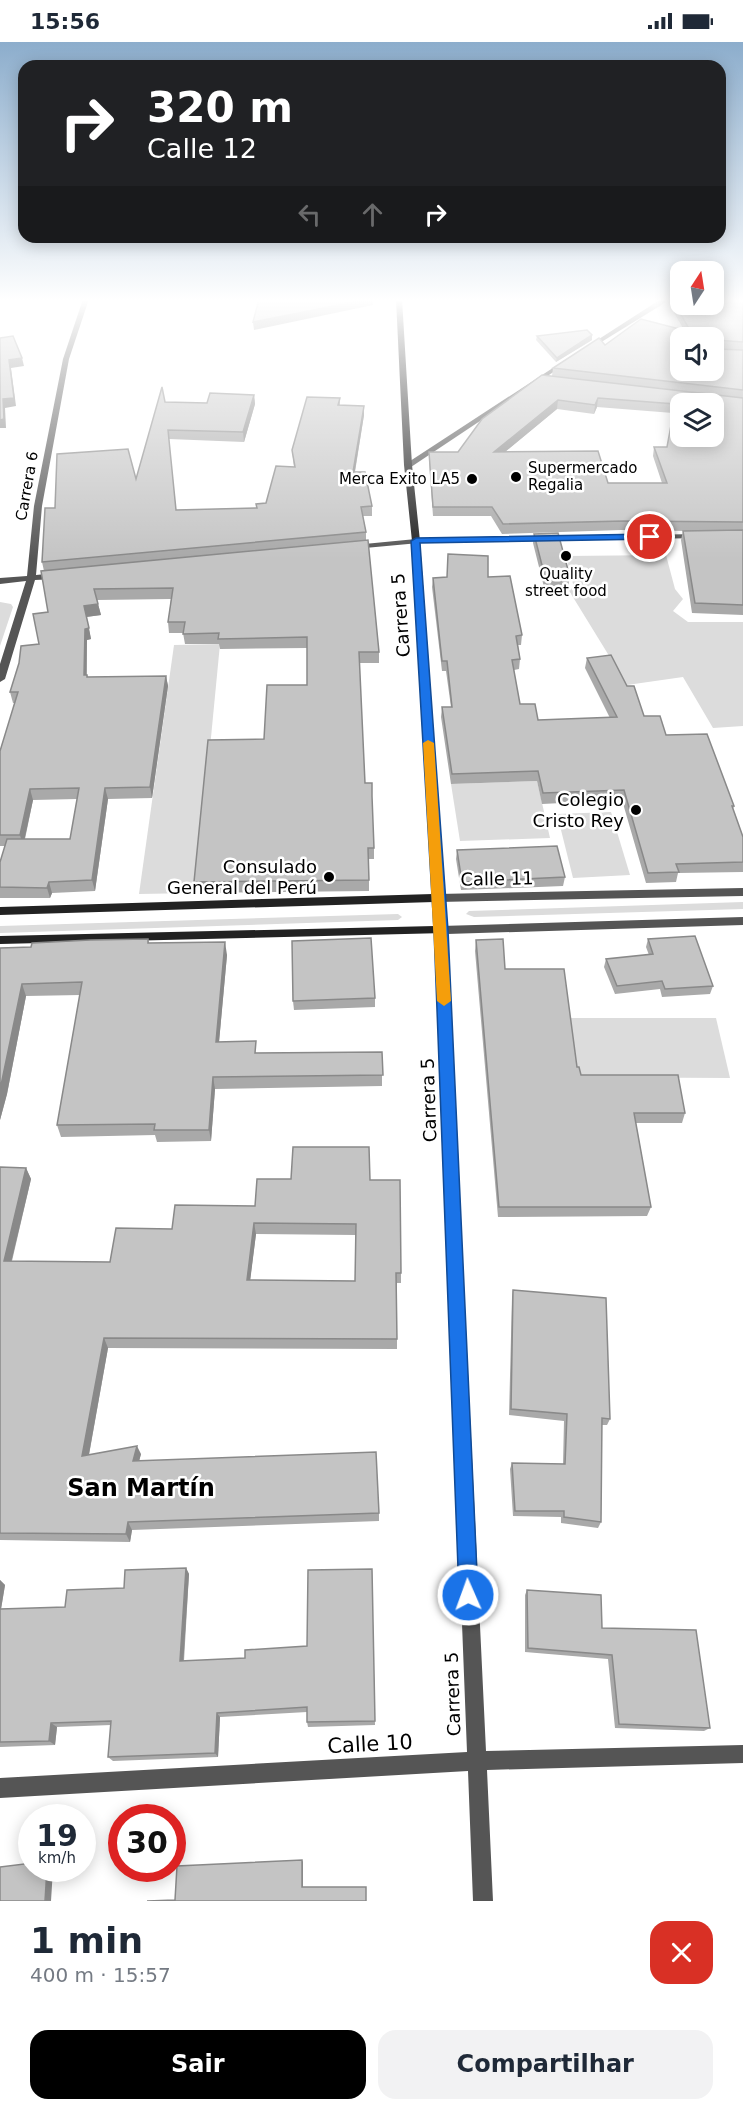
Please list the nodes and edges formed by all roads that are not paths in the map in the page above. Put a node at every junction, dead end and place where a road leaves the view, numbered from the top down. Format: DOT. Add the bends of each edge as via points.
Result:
graph roads {
  1 [pos="61,386"];
  2 [pos="404,386"];
  3 [pos="527,386"];
  4 [pos="408,465"];
  5 [pos="708,536"];
  6 [pos="416,541"];
  7 [pos="346,548"];
  8 [pos="66,575"];
  9 [pos="31,578"];
  10 [pos="0,581"];
  11 [pos="0,679"];
  12 [pos="743,892"];
  13 [pos="438,898"];
  14 [pos="0,911"];
  15 [pos="743,921"];
  16 [pos="441,930"];
  17 [pos="0,940"];
  18 [pos="743,1754"];
  19 [pos="475,1761"];
  20 [pos="0,1788"];
  21 [pos="483,1901"];
  1 -- 9 [label="street, Carrera 6" via="38,506"];
  2 -- 4 [label="street, Carrera 5"];
  3 -- 4 [label="street"];
  4 -- 6 [label="street, Carrera 5"];
  5 -- 6 [label="street"];
  6 -- 7 [label="street"];
  6 -- 13 [label="street, Carrera 5"];
  8 -- 9 [label="street"];
  9 -- 10 [label="street"];
  9 -- 11 [label="street, Carrera 6"];
  12 -- 13 [label="street, Calle 11"];
  13 -- 14 [label="street, Calle 11"];
  13 -- 16 [label="street, Carrera 5"];
  15 -- 16 [label="street"];
  16 -- 17 [label="street"];
  16 -- 19 [label="street, Carrera 5"];
  18 -- 19 [label="street, Calle 10"];
  19 -- 20 [label="street, Calle 10"];
  19 -- 21 [label="street, Carrera 5"];
}
